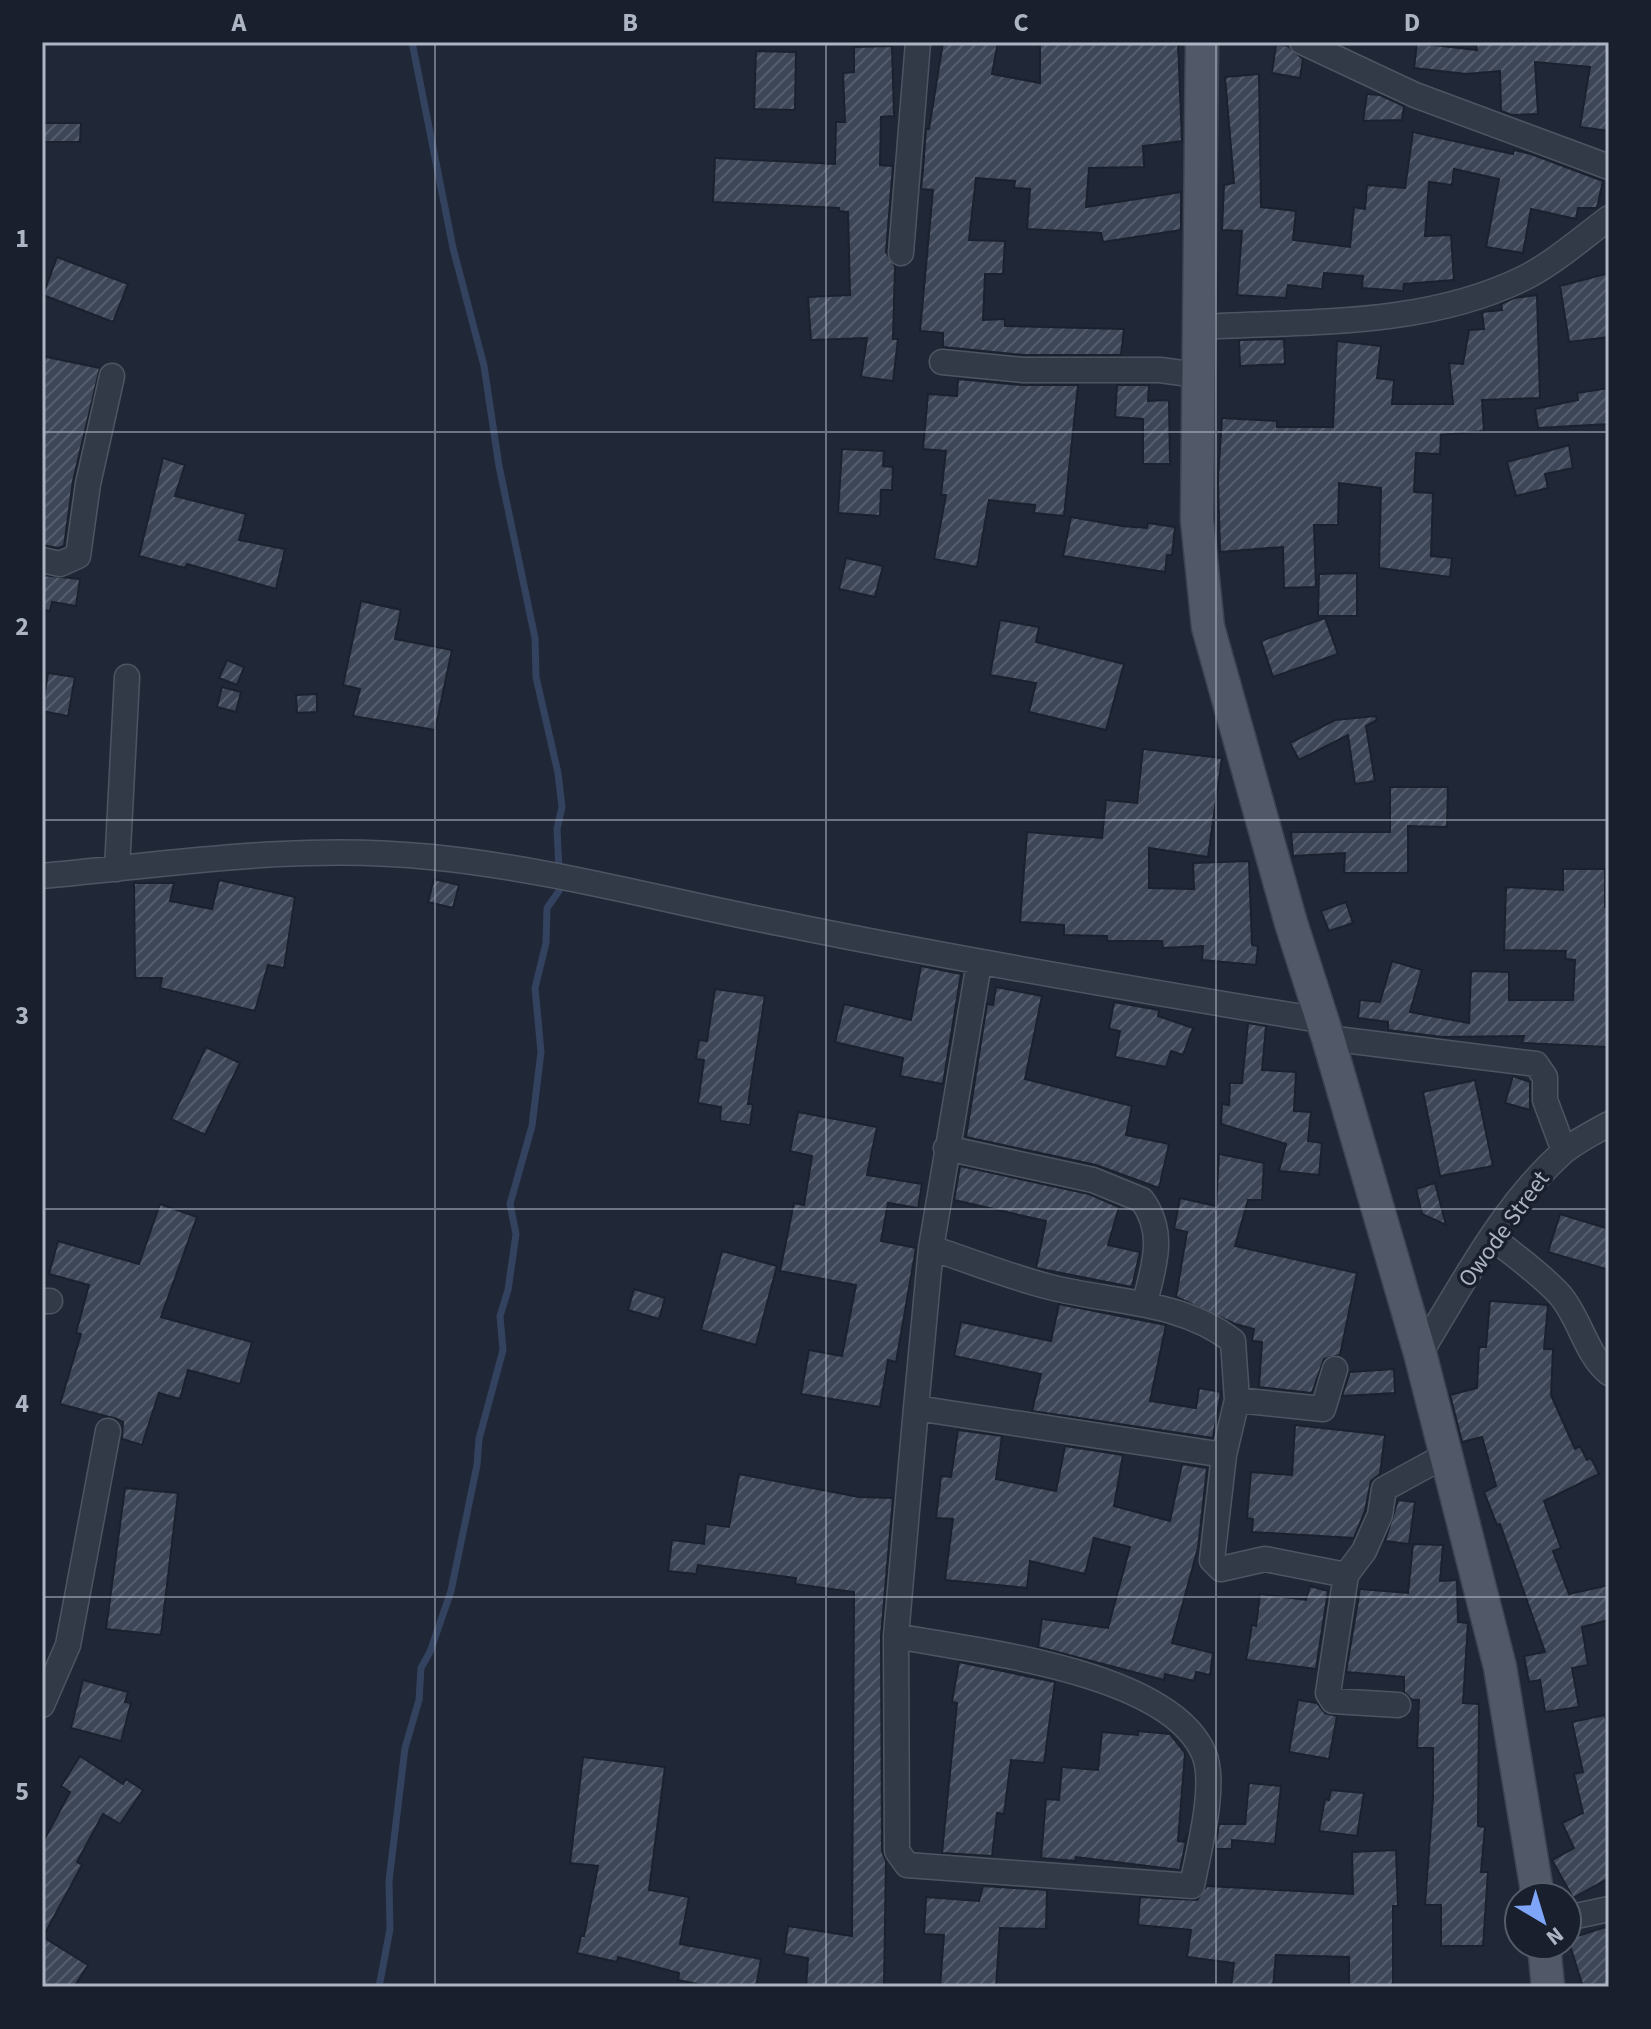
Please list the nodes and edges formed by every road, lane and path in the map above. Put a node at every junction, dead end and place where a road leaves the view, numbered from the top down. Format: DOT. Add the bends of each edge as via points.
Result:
graph roads {
  1 [pos="918,42"];
  2 [pos="1202,42"];
  3 [pos="1302,42"];
  4 [pos="1609,167"];
  5 [pos="1609,218"];
  6 [pos="901,253"];
  7 [pos="1200,327"];
  8 [pos="942,362"];
  9 [pos="1197,375"];
  10 [pos="112,376"];
  11 [pos="42,560"];
  12 [pos="127,677"];
  13 [pos="117,869"];
  14 [pos="42,876"];
  15 [pos="979,963"];
  16 [pos="1324,1029"];
  17 [pos="1609,1124"];
  18 [pos="946,1148"];
  19 [pos="1564,1151"];
  20 [pos="1493,1238"];
  21 [pos="931,1248"];
  22 [pos="1145,1302"];
  23 [pos="1420,1353"];
  24 [pos="1335,1369"];
  25 [pos="1609,1373"];
  26 [pos="1237,1400"];
  27 [pos="916,1408"];
  28 [pos="108,1431"];
  29 [pos="1224,1455"];
  30 [pos="1446,1455"];
  31 [pos="1346,1575"];
  32 [pos="896,1636"];
  33 [pos="42,1705"];
  34 [pos="1398,1705"];
  35 [pos="1535,1881"];
  36 [pos="1609,1909"];
  37 [pos="1583,1915"];
  38 [pos="1546,1961"];
  39 [pos="1548,1987"];
  1 -- 6 [label="street"];
  2 -- 7 [label="main road"];
  3 -- 4 [label="street" via="1415,95"];
  5 -- 7 [label="street" via="1526,277 1434,310"];
  7 -- 9 [label="main road"];
  8 -- 9 [label="street"];
  9 -- 16 [label="main road" via="1197,520 1208,627"];
  10 -- 11 [label="street" via="78,556 60,564"];
  12 -- 13 [label="street"];
  13 -- 14 [label="street"];
  13 -- 15 [label="street" via="247,854 429,856 533,870"];
  15 -- 16 [label="street"];
  15 -- 18 [label="street"];
  16 -- 19 [label="street" via="1536,1064 1545,1077 1545,1100"];
  16 -- 23 [label="main road"];
  17 -- 19 [label="street, Owode Street"];
  18 -- 21 [label="street"];
  18 -- 22 [label="street" via="1093,1180 1142,1200 1157,1230"];
  19 -- 20 [label="street, Owode Street"];
  20 -- 23 [label="street, Owode Street"];
  20 -- 25 [label="street" via="1560,1295 1599,1365"];
  21 -- 22 [label="street" via="1051,1287"];
  21 -- 27 [label="street"];
  22 -- 26 [label="street" via="1216,1328 1233,1341"];
  23 -- 30 [label="main road"];
  24 -- 26 [label="street" via="1323,1409"];
  26 -- 29 [label="street"];
  27 -- 29 [label="street"];
  27 -- 32 [label="street"];
  28 -- 33 [label="street" via="68,1645"];
  29 -- 31 [label="street" via="1212,1560 1221,1569 1265,1559"];
  30 -- 31 [label="street" via="1384,1489 1380,1515"];
  30 -- 35 [label="main road" via="1500,1667"];
  31 -- 34 [label="street" via="1328,1693 1333,1701"];
  32 -- 32 [label="street" via="897,1851 907,1865 1192,1886 1207,1795 1205,1755 1183,1721 1141,1696 1068,1669"];
  36 -- 37 [label="street"];
  38 -- 39 [label="main road"];
}
